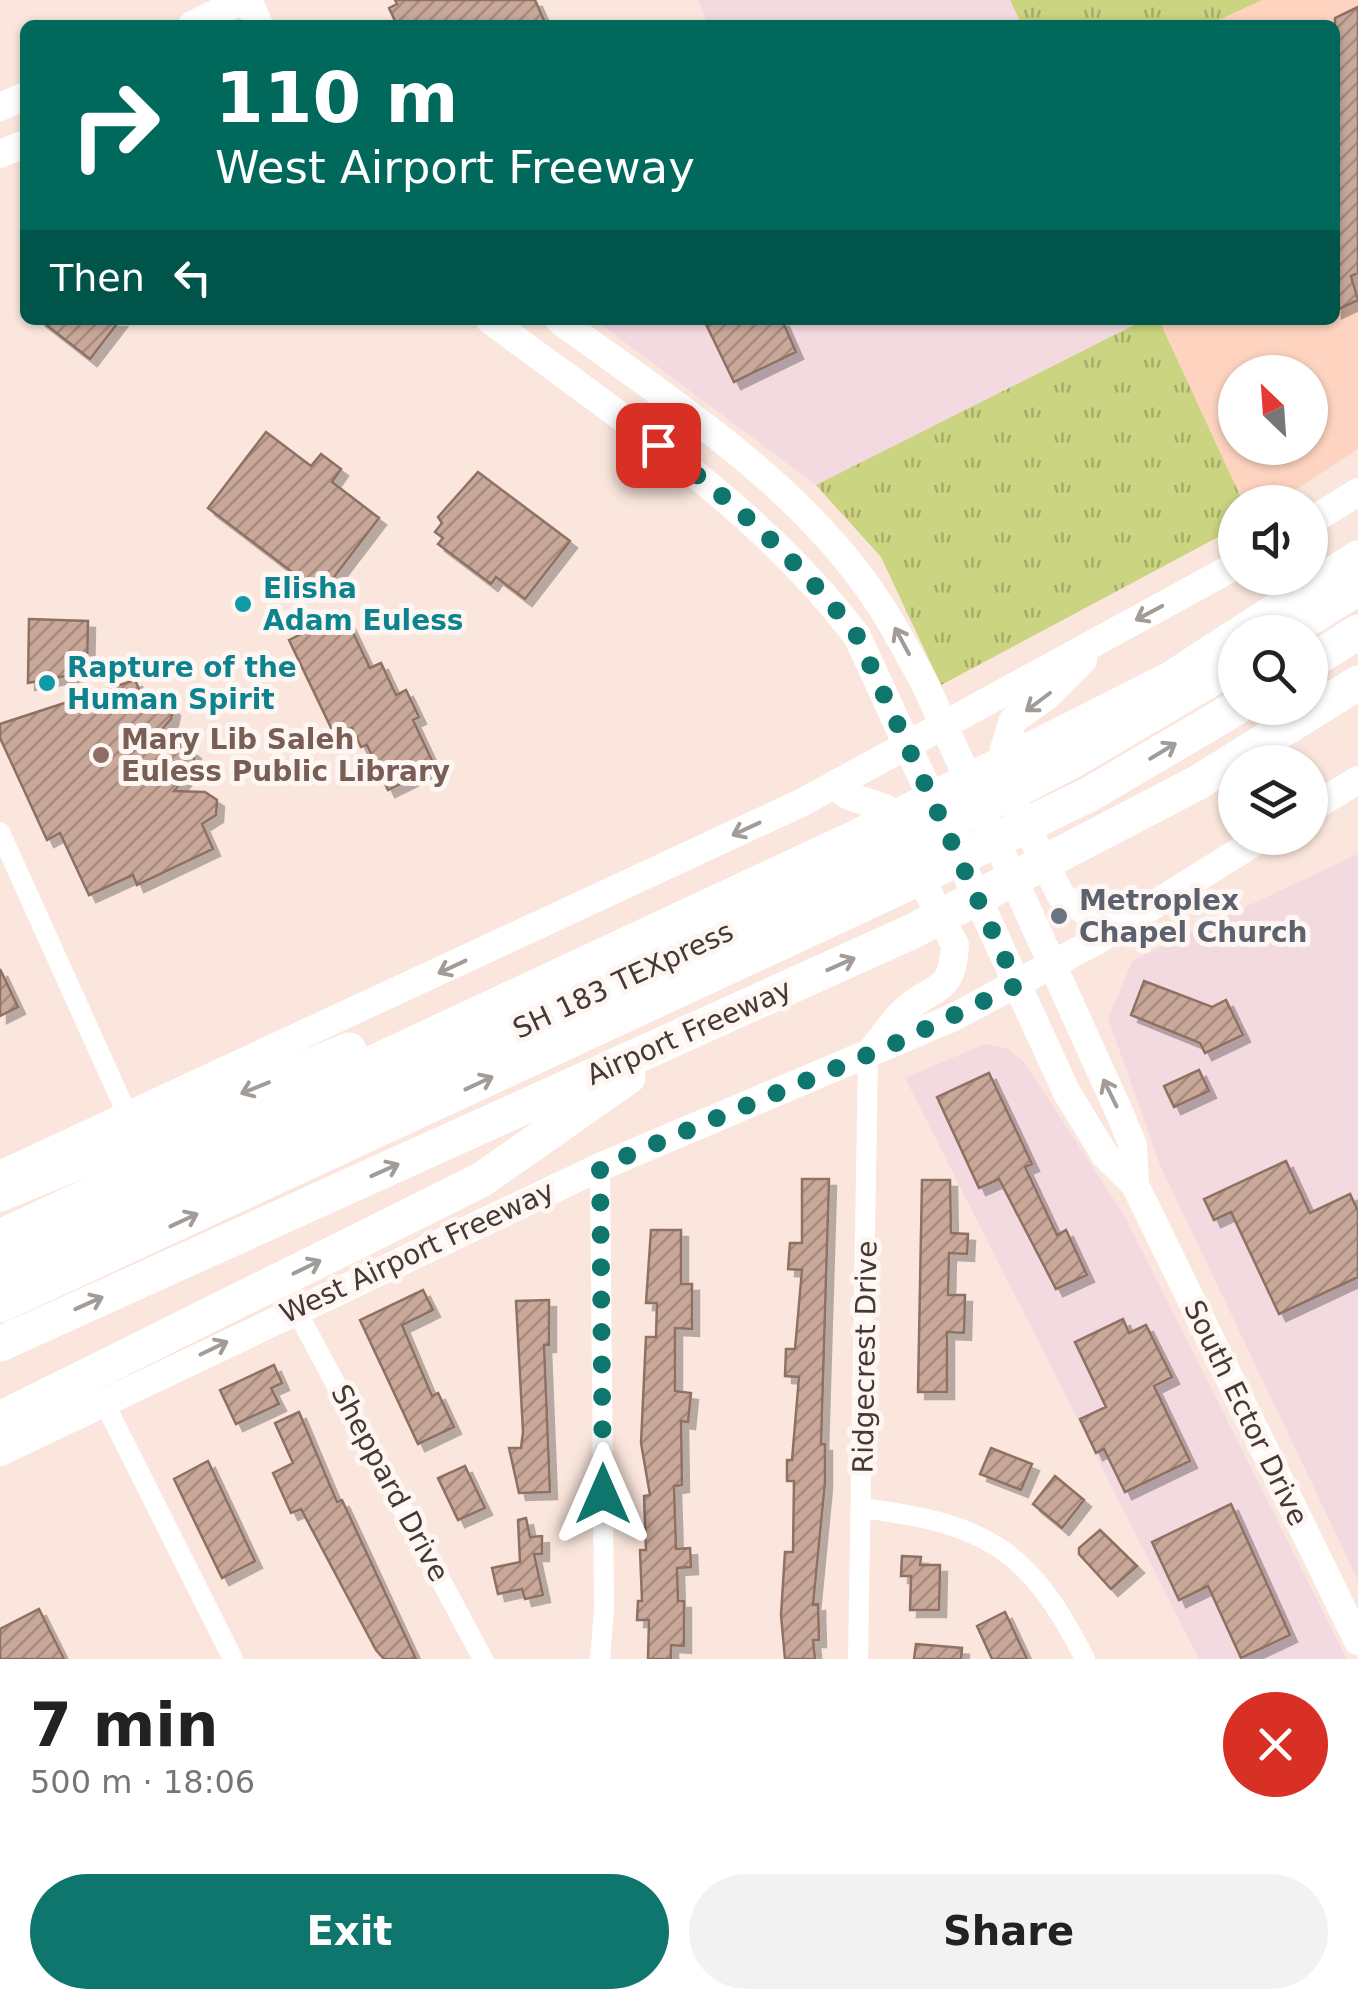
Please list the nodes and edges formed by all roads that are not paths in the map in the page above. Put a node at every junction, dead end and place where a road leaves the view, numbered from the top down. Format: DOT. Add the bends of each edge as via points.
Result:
graph roads {
  1 [pos="239,13"];
  2 [pos="212,20"];
  3 [pos="497,325"];
  4 [pos="566,325"];
  5 [pos="612,358"];
  6 [pos="584,390"];
  7 [pos="1358,492"];
  8 [pos="1328,511"];
  9 [pos="1358,534"];
  10 [pos="1358,558"];
  11 [pos="1328,561"];
  12 [pos="1218,575"];
  13 [pos="1328,577"];
  14 [pos="1358,588"];
  15 [pos="1300,595"];
  16 [pos="1268,615"];
  17 [pos="1314,615"];
  18 [pos="1358,632"];
  19 [pos="1109,635"];
  20 [pos="1218,649"];
  21 [pos="1328,651"];
  22 [pos="1218,673"];
  23 [pos="1358,683"];
  24 [pos="1358,699"];
  25 [pos="1218,719"];
  26 [pos="945,728"];
  27 [pos="1270,745"];
  28 [pos="911,746"];
  29 [pos="1064,749"];
  30 [pos="1218,773"];
  31 [pos="1358,780"];
  32 [pos="1197,784"];
  33 [pos="833,786"];
  34 [pos="1328,798"];
  35 [pos="0,832"];
  36 [pos="1233,855"];
  37 [pos="879,862"];
  38 [pos="1161,898"];
  39 [pos="1051,966"];
  40 [pos="1017,985"];
  41 [pos="694,1030"];
  42 [pos="868,1055"];
  43 [pos="128,1116"];
  44 [pos="600,1167"];
  45 [pos="0,1175"];
  46 [pos="1135,1186"];
  47 [pos="0,1194"];
  48 [pos="0,1237"];
  49 [pos="0,1272"];
  50 [pos="0,1305"];
  51 [pos="295,1308"];
  52 [pos="0,1344"];
  53 [pos="104,1402"];
  54 [pos="0,1418"];
  55 [pos="0,1452"];
  56 [pos="861,1508"];
  57 [pos="1358,1641"];
  58 [pos="233,1659"];
  59 [pos="483,1659"];
  60 [pos="600,1659"];
  61 [pos="858,1659"];
  62 [pos="1086,1659"];
  1 -- 2 [label="main road"];
  3 -- 6 [label="main road, South Ector Drive"];
  4 -- 5 [label="main road, South Ector Drive"];
  5 -- 6 [label="main road"];
  26 -- 5 [label="main road, South Ector Drive, one-way" via="890,619 836,546 777,486"];
  6 -- 28 [label="main road, South Ector Drive" via="674,456 824,592 857,636"];
  7 -- 8 [label="main road"];
  9 -- 11 [label="highway"];
  10 -- 13 [label="highway"];
  12 -- 19 [label="main road, one-way"];
  14 -- 17 [label="highway"];
  15 -- 16 [label="highway"];
  18 -- 21 [label="highway"];
  19 -- 26 [label="main road"];
  19 -- 38 [label="main road, one-way" via="1013,720 1004,749 1005,783 1061,896 1084,911"];
  20 -- 29 [label="highway"];
  22 -- 29 [label="highway"];
  23 -- 32 [label="highway, Airport Freeway"];
  24 -- 27 [label="highway"];
  37 -- 25 [label="highway, SH 183 TEXpress, one-way" via="1090,794"];
  26 -- 28 [label="main road"];
  26 -- 39 [label="main road, South Ector Drive"];
  28 -- 33 [label="main road"];
  28 -- 40 [label="main road, South Ector Drive"];
  29 -- 37 [label="highway"];
  30 -- 32 [label="highway"];
  31 -- 34 [label="main road"];
  41 -- 32 [label="highway, Airport Freeway, one-way" via="913,931"];
  33 -- 42 [label="main road" via="886,808 955,945 954,970 905,1010"];
  33 -- 43 [label="main road, one-way"];
  35 -- 43 [label="street"];
  36 -- 38 [label="main road, West Airport Freeway"];
  37 -- 47 [label="highway, one-way" via="750,870 354,1048"];
  37 -- 48 [label="highway"];
  37 -- 49 [label="highway, SH 183 TEXpress"];
  50 -- 37 [label="highway, SH 183 TEXpress, one-way"];
  38 -- 39 [label="main road, West Airport Freeway"];
  39 -- 40 [label="main road, West Airport Freeway"];
  46 -- 39 [label="main road, South Ector Drive, one-way" via="1134,1146"];
  40 -- 42 [label="main road, West Airport Freeway"];
  40 -- 46 [label="main road, South Ector Drive" via="1067,1093 1105,1155"];
  52 -- 41 [label="highway, Airport Freeway, one-way"];
  54 -- 41 [label="highway, one-way" via="481,1180"];
  42 -- 44 [label="main road, West Airport Freeway"];
  42 -- 56 [label="street, Ridgecrest Drive"];
  43 -- 45 [label="main road"];
  44 -- 51 [label="main road, West Airport Freeway"];
  44 -- 60 [label="street"];
  46 -- 57 [label="main road, South Ector Drive"];
  53 -- 51 [label="main road, West Airport Freeway, one-way"];
  51 -- 59 [label="street, Sheppard Drive"];
  53 -- 55 [label="main road, West Airport Freeway"];
  53 -- 58 [label="street"];
  56 -- 61 [label="street, Ridgecrest Drive"];
  56 -- 62 [label="street" via="949,1522 1016,1558 1046,1591"];
}
